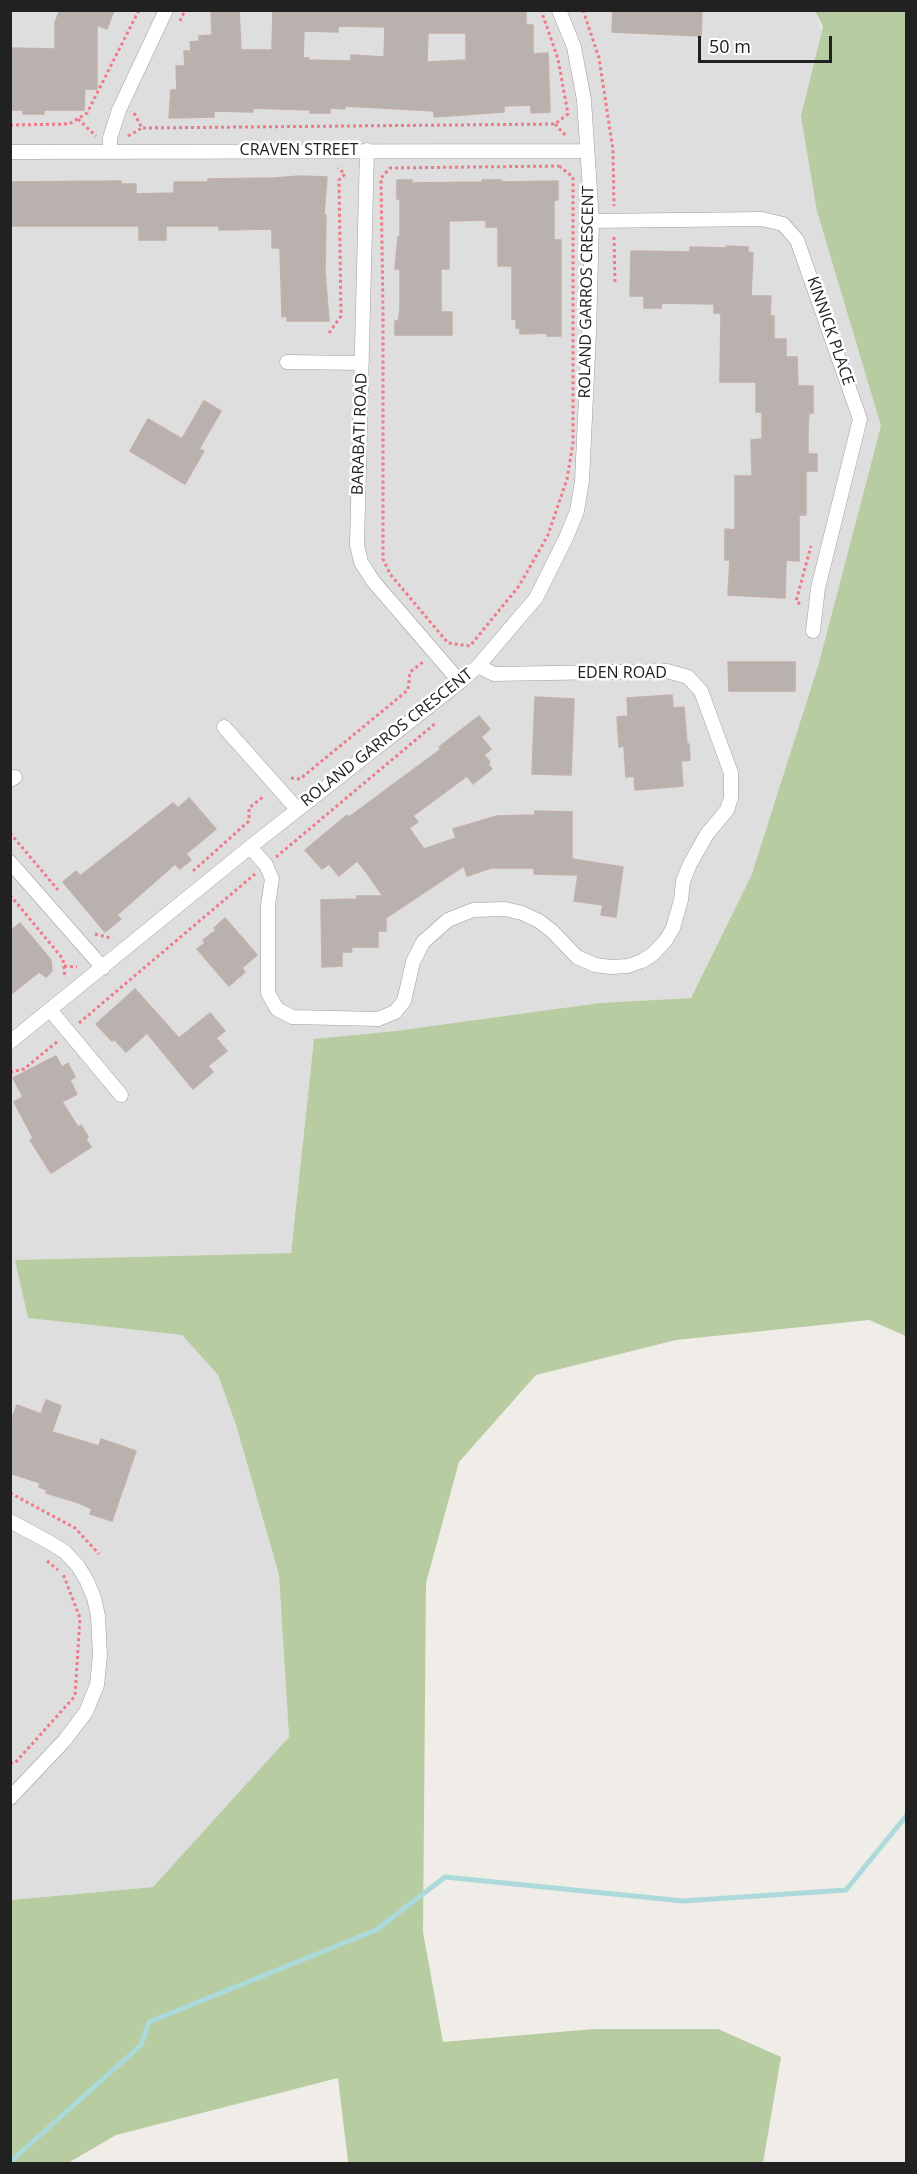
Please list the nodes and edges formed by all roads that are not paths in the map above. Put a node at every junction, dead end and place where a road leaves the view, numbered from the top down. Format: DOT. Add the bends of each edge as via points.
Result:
graph roads {
  1 [pos="166,10"];
  2 [pos="559,10"];
  3 [pos="367,150"];
  4 [pos="110,151"];
  5 [pos="587,151"];
  6 [pos="10,152"];
  7 [pos="592,221"];
  8 [pos="287,362"];
  9 [pos="362,363"];
  10 [pos="813,631"];
  11 [pos="477,666"];
  12 [pos="460,682"];
  13 [pos="224,727"];
  14 [pos="297,809"];
  15 [pos="249,847"];
  16 [pos="10,862"];
  17 [pos="103,968"];
  18 [pos="51,1011"];
  19 [pos="10,1042"];
  20 [pos="122,1095"];
  21 [pos="10,1521"];
  22 [pos="10,1798"];
  1 -- 4 [label="street" via="119,110"];
  2 -- 5 [label="street, ROLAND GARROS CRESCENT" via="580,71"];
  3 -- 4 [label="street, CRAVEN STREET"];
  3 -- 5 [label="street, CRAVEN STREET"];
  3 -- 9 [label="street, BARABATI ROAD"];
  4 -- 6 [label="street, CRAVEN STREET"];
  5 -- 7 [label="street, ROLAND GARROS CRESCENT"];
  7 -- 10 [label="street, KINNICK PLACE" via="762,219 783,225 797,240 860,418 818,588"];
  7 -- 11 [label="street, ROLAND GARROS CRESCENT" via="583,469 577,511 536,598"];
  8 -- 9 [label="street"];
  9 -- 12 [label="street, BARABATI ROAD" via="357,545 361,562"];
  11 -- 12 [label="street, ROLAND GARROS CRESCENT"];
  11 -- 15 [label="street, EDEN ROAD" via="494,674 667,671 688,677 701,691 731,773 731,798 690,864 673,928 653,954 628,966 595,965 577,957 552,931 522,913 473,910 448,920 423,942 412,962 404,1001 394,1012 378,1019 292,1017 277,1009 268,993 268,904 272,879 266,865"];
  12 -- 14 [label="street, ROLAND GARROS CRESCENT"];
  13 -- 14 [label="street"];
  14 -- 15 [label="street, ROLAND GARROS CRESCENT"];
  15 -- 17 [label="street, ROLAND GARROS CRESCENT"];
  16 -- 17 [label="street"];
  17 -- 18 [label="street, ROLAND GARROS CRESCENT"];
  18 -- 19 [label="street, ROLAND GARROS CRESCENT"];
  18 -- 20 [label="street"];
  21 -- 22 [label="street" via="65,1552 78,1566 94,1598 100,1655 97,1685 86,1712"];
}
